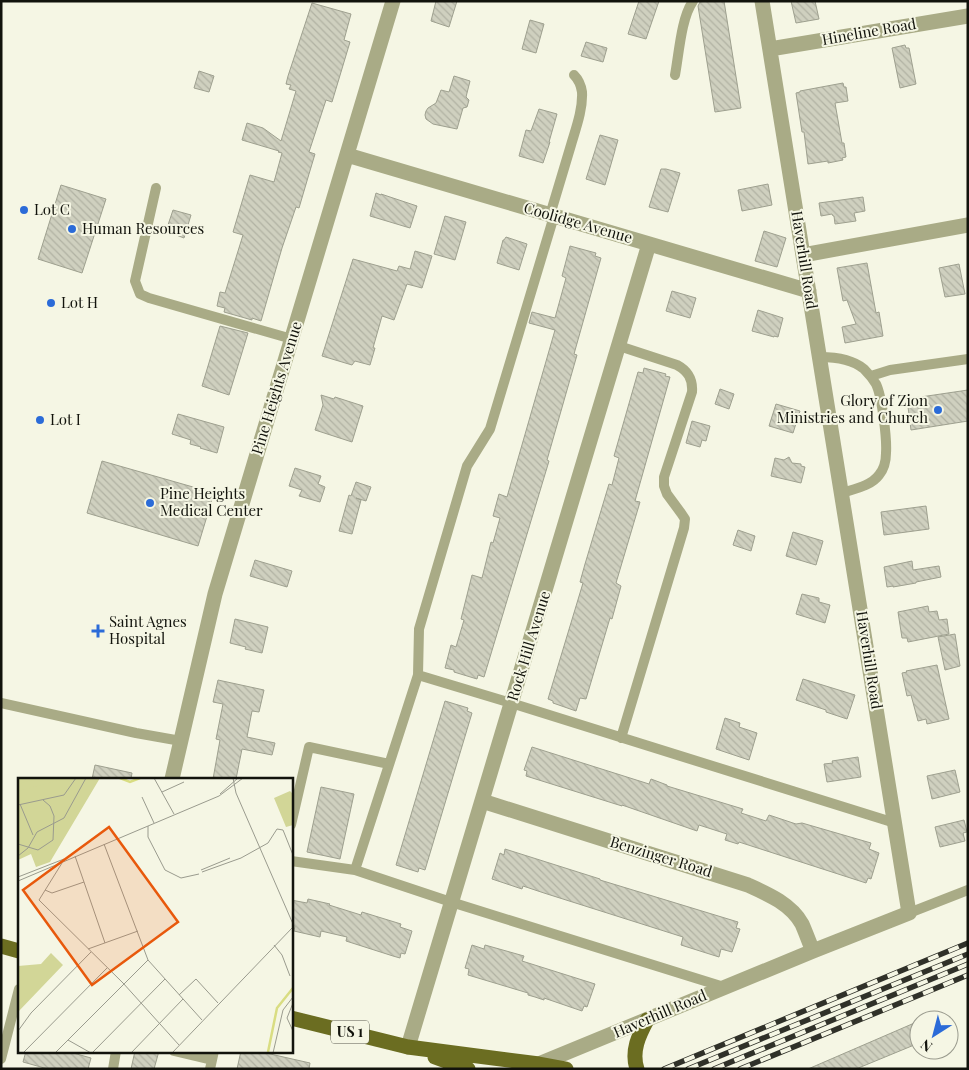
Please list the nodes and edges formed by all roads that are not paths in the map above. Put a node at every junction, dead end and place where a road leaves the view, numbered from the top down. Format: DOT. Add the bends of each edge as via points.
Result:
graph roads {
  1 [pos="394,1"];
  2 [pos="693,1"];
  3 [pos="762,1"];
  4 [pos="968,16"];
  5 [pos="770,49"];
  6 [pos="574,75"];
  7 [pos="675,75"];
  8 [pos="347,155"];
  9 [pos="156,188"];
  10 [pos="552,216"];
  11 [pos="968,225"];
  12 [pos="650,244"];
  13 [pos="803,255"];
  14 [pos="809,291"];
  15 [pos="292,339"];
  16 [pos="619,346"];
  17 [pos="820,357"];
  18 [pos="968,359"];
  19 [pos="870,376"];
  20 [pos="842,493"];
  21 [pos="418,675"];
  22 [pos="1,702"];
  23 [pos="511,703"];
  24 [pos="621,738"];
  25 [pos="181,741"];
  26 [pos="389,764"];
  27 [pos="172,778"];
  28 [pos="482,801"];
  29 [pos="292,820"];
  30 [pos="895,823"];
  31 [pos="292,862"];
  32 [pos="355,870"];
  33 [pos="968,890"];
  34 [pos="452,902"];
  35 [pos="910,912"];
  36 [pos="1,946"];
  37 [pos="18,951"];
  38 [pos="813,951"];
  39 [pos="724,987"];
  40 [pos="18,996"];
  41 [pos="15,1016"];
  42 [pos="292,1018"];
  43 [pos="647,1020"];
  44 [pos="4,1038"];
  45 [pos="408,1047"];
  46 [pos="116,1052"];
  47 [pos="178,1052"];
  48 [pos="1,1059"];
  49 [pos="212,1060"];
  50 [pos="534,1066"];
  51 [pos="636,1067"];
  52 [pos="114,1069"];
  53 [pos="468,1069"];
  54 [pos="566,1069"];
  1 -- 8 [label="street, Pine Heights Avenue"];
  2 -- 7 [label="lane" via="684,22"];
  3 -- 5 [label="street, Haverhill Road"];
  4 -- 5 [label="street, Hineline Road"];
  5 -- 13 [label="street, Haverhill Road"];
  6 -- 10 [label="lane" via="581,87 580,109"];
  8 -- 10 [label="street, Coolidge Avenue"];
  8 -- 15 [label="street, Pine Heights Avenue"];
  9 -- 15 [label="lane" via="135,281 140,294"];
  10 -- 12 [label="street, Coolidge Avenue"];
  10 -- 21 [label="lane" via="490,429 467,466 418,629"];
  11 -- 13 [label="street"];
  12 -- 14 [label="street, Coolidge Avenue"];
  12 -- 16 [label="street, Rock Hill Avenue"];
  13 -- 14 [label="street, Haverhill Road"];
  14 -- 17 [label="street, Haverhill Road"];
  15 -- 25 [label="street, Pine Heights Avenue" via="216,594"];
  16 -- 23 [label="street, Rock Hill Avenue"];
  16 -- 24 [label="lane" via="677,365 689,375 692,384 664,477 667,494 685,519 684,528"];
  17 -- 19 [label="lane" via="854,363"];
  17 -- 20 [label="street, Haverhill Road"];
  18 -- 19 [label="lane"];
  19 -- 20 [label="lane" via="879,394 884,422 884,466 872,482"];
  20 -- 30 [label="street, Haverhill Road"];
  21 -- 23 [label="lane"];
  21 -- 26 [label="lane"];
  22 -- 25 [label="lane"];
  23 -- 24 [label="lane"];
  23 -- 28 [label="street, Rock Hill Avenue"];
  24 -- 30 [label="lane"];
  25 -- 27 [label="street, Pine Heights Avenue"];
  26 -- 29 [label="lane" via="309,747"];
  26 -- 32 [label="lane"];
  28 -- 34 [label="street, Rock Hill Avenue"];
  28 -- 38 [label="street, Benzinger Road" via="769,894 786,905 802,923"];
  30 -- 35 [label="street, Haverhill Road"];
  31 -- 32 [label="lane"];
  32 -- 34 [label="lane"];
  33 -- 35 [label="lane"];
  34 -- 39 [label="lane"];
  34 -- 45 [label="street, Rock Hill Avenue"];
  35 -- 38 [label="street, Haverhill Road"];
  36 -- 37 [label="main road"];
  38 -- 39 [label="street, Haverhill Road"];
  39 -- 43 [label="street, Haverhill Road"];
  40 -- 41 [label="lane"];
  41 -- 44 [label="lane"];
  42 -- 45 [label="main road, US 1"];
  43 -- 50 [label="street, Haverhill Road"];
  43 -- 51 [label="main road" via="636,1040"];
  44 -- 48 [label="lane"];
  45 -- 50 [label="main road, US 1"];
  45 -- 53 [label="main road, US 1"];
  46 -- 52 [label="lane"];
  47 -- 49 [label="lane"];
  50 -- 54 [label="main road, US 1"];
}
